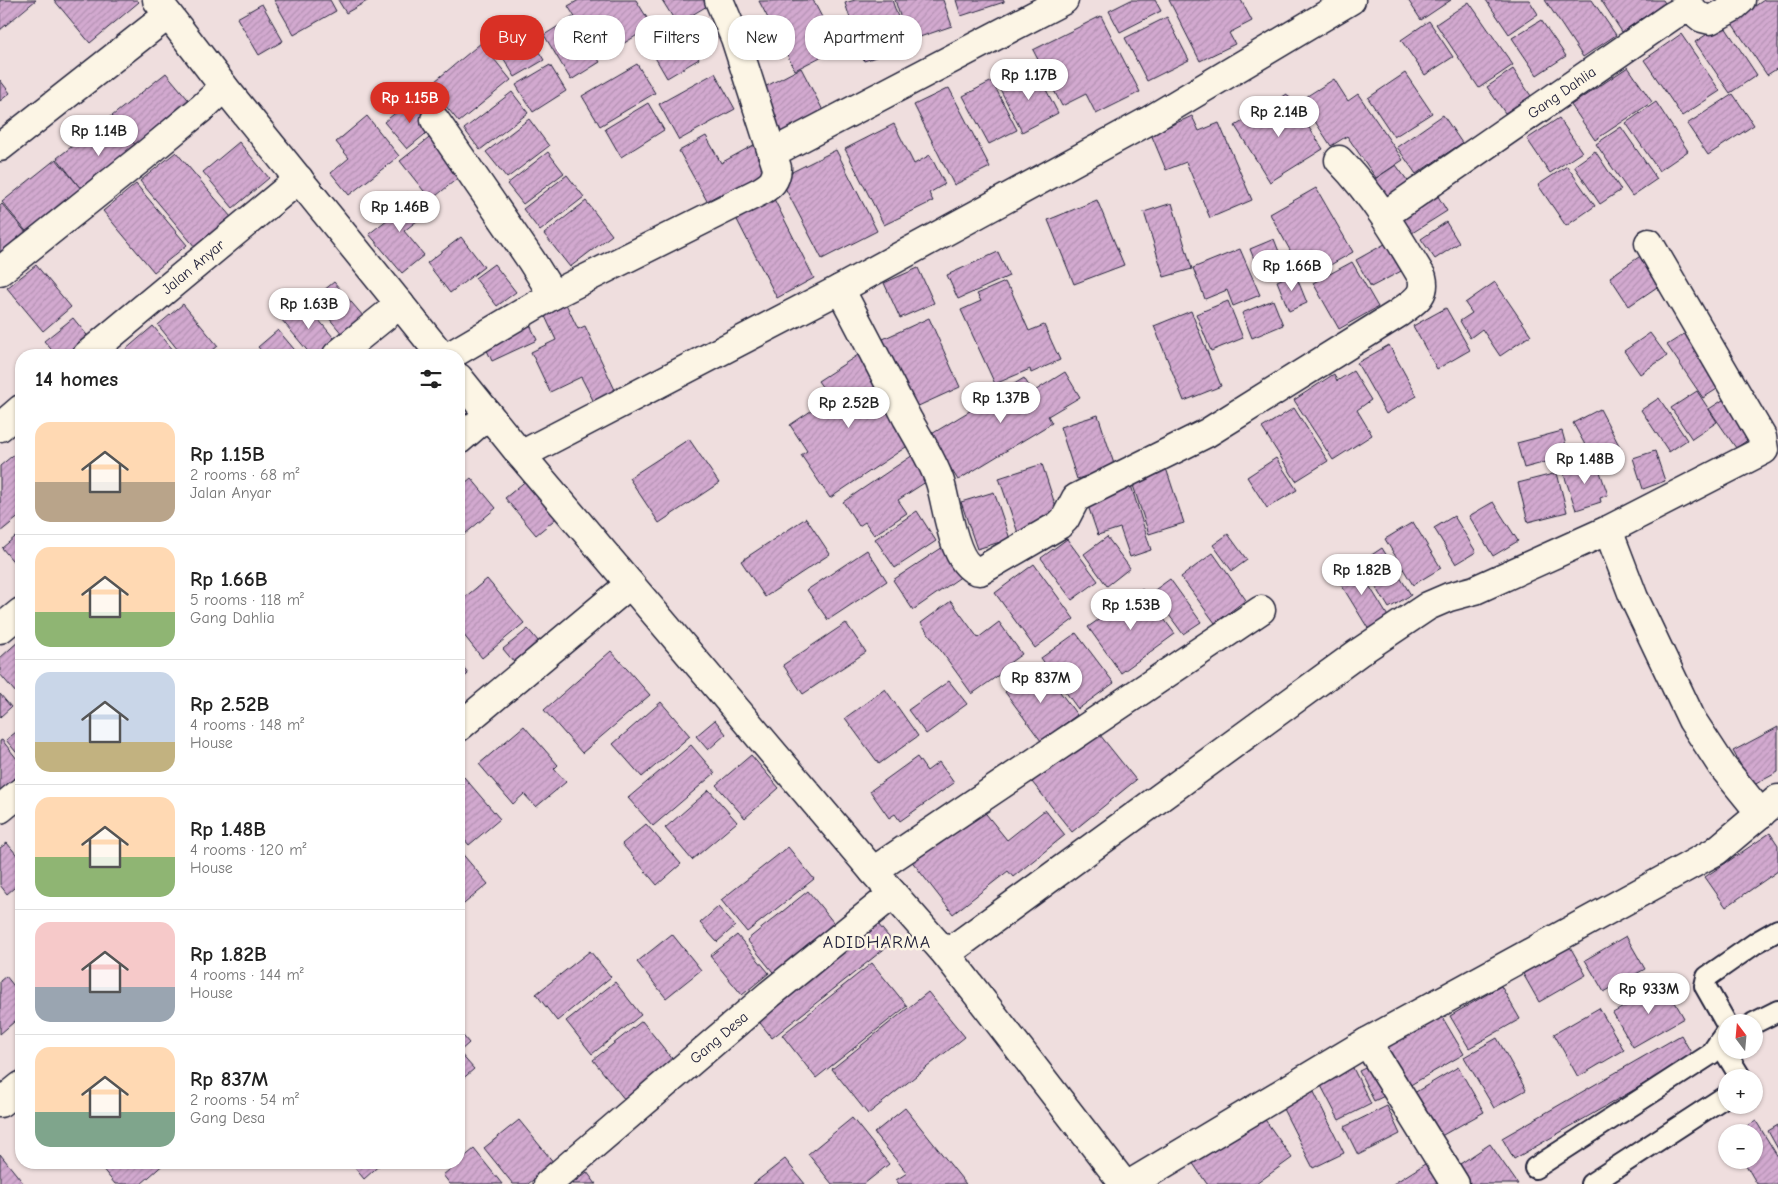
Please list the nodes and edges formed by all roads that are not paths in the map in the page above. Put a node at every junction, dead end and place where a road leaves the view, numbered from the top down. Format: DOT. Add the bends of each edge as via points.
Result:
graph roads {
  1 [pos="719,0"];
  2 [pos="1064,0"];
  3 [pos="1351,0"];
  4 [pos="1741,0"];
  5 [pos="162,8"];
  6 [pos="224,87"];
  7 [pos="435,120"];
  8 [pos="0,147"];
  9 [pos="772,153"];
  10 [pos="1339,160"];
  11 [pos="299,179"];
  12 [pos="1385,215"];
  13 [pos="1648,243"];
  14 [pos="0,271"];
  15 [pos="840,289"];
  16 [pos="552,295"];
  17 [pos="400,304"];
  18 [pos="94,349"];
  19 [pos="344,349"];
  20 [pos="435,349"];
  21 [pos="461,349"];
  22 [pos="465,386"];
  23 [pos="15,414"];
  24 [pos="488,415"];
  25 [pos="0,427"];
  26 [pos="465,435"];
  27 [pos="521,456"];
  28 [pos="1608,530"];
  29 [pos="630,584"];
  30 [pos="1262,610"];
  31 [pos="15,617"];
  32 [pos="0,629"];
  33 [pos="465,723"];
  34 [pos="15,797"];
  35 [pos="1770,807"];
  36 [pos="0,809"];
  37 [pos="873,871"];
  38 [pos="892,894"];
  39 [pos="1778,930"];
  40 [pos="946,954"];
  41 [pos="1778,1011"];
  42 [pos="1721,1014"];
  43 [pos="1763,1019"];
  44 [pos="1367,1042"];
  45 [pos="1718,1044"];
  46 [pos="15,1091"];
  47 [pos="1718,1101"];
  48 [pos="0,1103"];
  49 [pos="1536,1168"];
  50 [pos="548,1184"];
  51 [pos="1124,1184"];
  52 [pos="1130,1184"];
  53 [pos="1455,1184"];
  54 [pos="1591,1184"];
  1 -- 9 [label="street" via="735,38"];
  2 -- 9 [label="street"];
  3 -- 15 [label="street" via="1155,117"];
  4 -- 12 [label="street, Gang Dahlia" via="1710,20 1692,10 1683,10 1672,16"];
  5 -- 6 [label="street"];
  5 -- 8 [label="street"];
  6 -- 11 [label="street"];
  6 -- 14 [label="street" via="144,156"];
  7 -- 16 [label="street"];
  9 -- 16 [label="street" via="777,178 771,185"];
  10 -- 12 [label="street"];
  11 -- 17 [label="street"];
  11 -- 18 [label="street, Jalan Anyar"];
  12 -- 15 [label="street" via="1422,276 1424,284 1417,299 1207,433 1076,498 1059,525 980,571 969,567 955,541 940,481"];
  13 -- 28 [label="street" via="1762,437 1764,450"];
  15 -- 27 [label="street"];
  16 -- 21 [label="street"];
  17 -- 19 [label="street"];
  17 -- 20 [label="street"];
  22 -- 24 [label="street"];
  23 -- 25 [label="street"];
  24 -- 26 [label="street"];
  24 -- 27 [label="street"];
  27 -- 29 [label="street"];
  28 -- 35 [label="street" via="1634,598 1692,720 1722,766"];
  28 -- 40 [label="street" via="1475,590 1428,606 1358,653"];
  29 -- 33 [label="street"];
  29 -- 37 [label="street"];
  30 -- 37 [label="street"];
  31 -- 32 [label="street"];
  34 -- 36 [label="street"];
  35 -- 44 [label="street" via="1716,851"];
  37 -- 38 [label="street"];
  38 -- 40 [label="street"];
  38 -- 50 [label="street, Gang Desa"];
  39 -- 42 [label="lane" via="1707,978 1705,986"];
  40 -- 51 [label="street"];
  41 -- 43 [label="lane"];
  44 -- 52 [label="street"];
  44 -- 53 [label="street"];
  45 -- 49 [label="lane" via="1711,1054"];
  46 -- 48 [label="street"];
  47 -- 54 [label="lane"];
}
